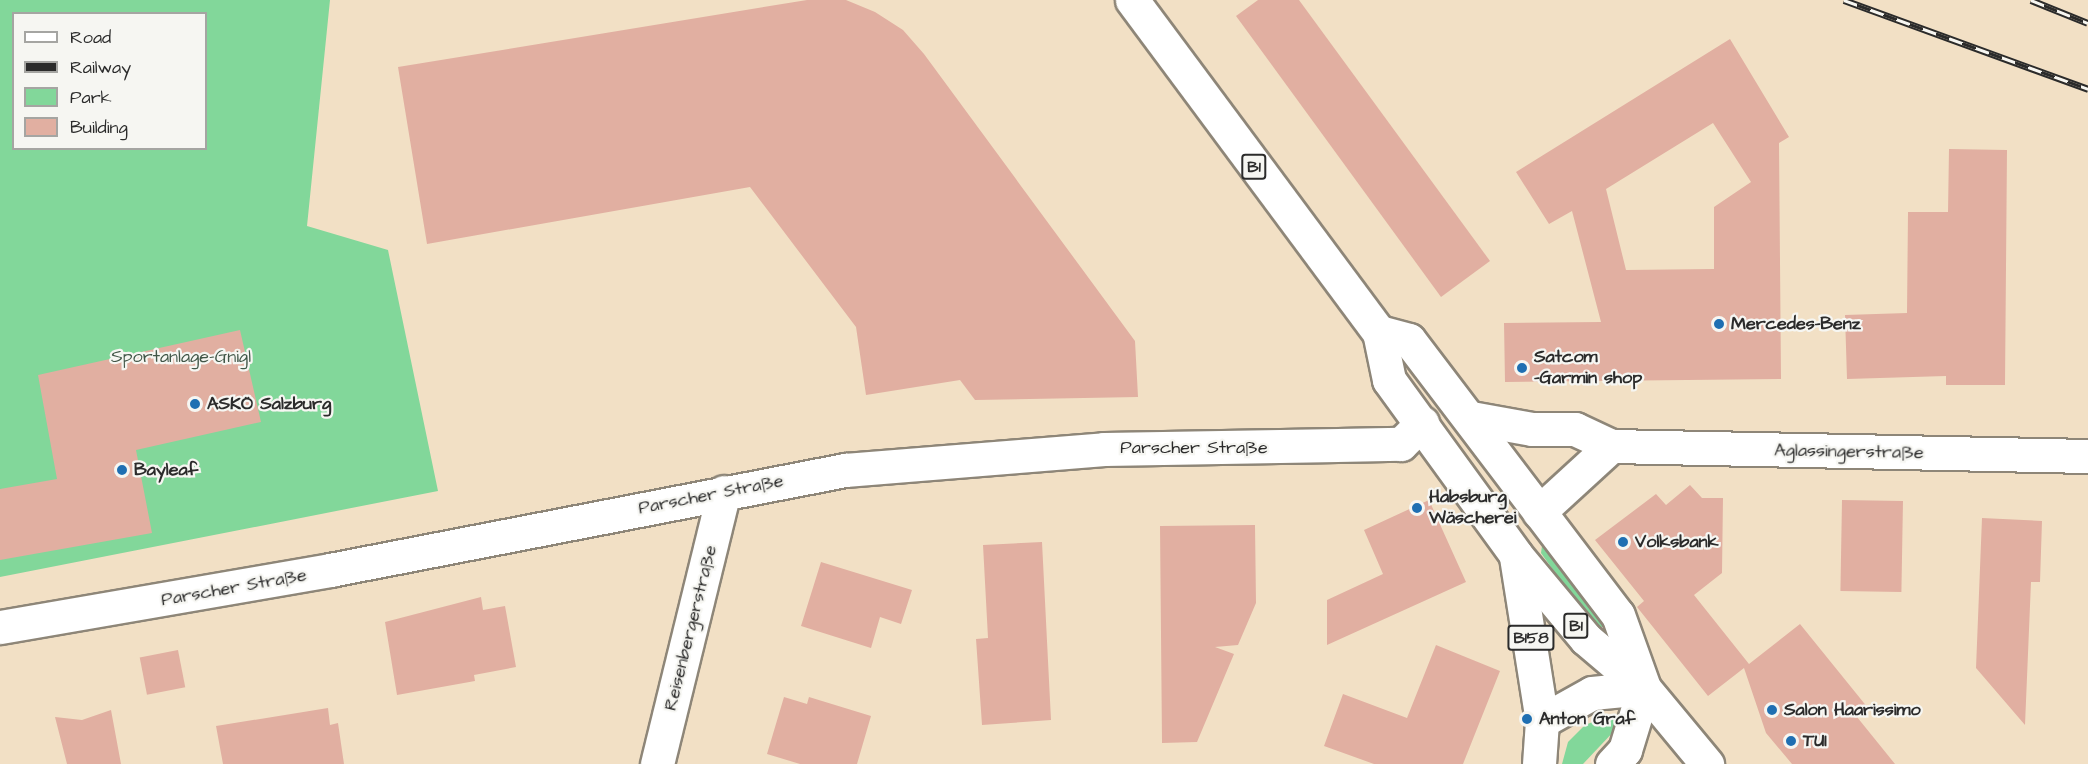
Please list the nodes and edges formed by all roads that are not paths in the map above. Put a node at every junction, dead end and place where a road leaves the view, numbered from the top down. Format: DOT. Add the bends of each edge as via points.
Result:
graph roads {
  1 [pos="1132,0"];
  2 [pos="1379,332"];
  3 [pos="1471,418"];
  4 [pos="1422,423"];
  5 [pos="1611,446"];
  6 [pos="2088,456"];
  7 [pos="723,492"];
  8 [pos="1539,512"];
  9 [pos="1516,555"];
  10 [pos="0,627"];
  11 [pos="1644,688"];
  12 [pos="1542,721"];
  13 [pos="657,764"];
  14 [pos="1539,764"];
  15 [pos="1612,764"];
  16 [pos="1707,764"];
  1 -- 2 [label="street, B1"];
  2 -- 3 [label="street, B1" via="1409,340"];
  2 -- 4 [label="street, B1" via="1389,380"];
  3 -- 5 [label="street, Aglassingerstraße" via="1575,429"];
  3 -- 8 [label="street, B1"];
  4 -- 7 [label="street, Parscher Straße" via="1401,444 971,456 845,470"];
  4 -- 9 [label="street, B1"];
  5 -- 6 [label="street, Aglassingerstraße"];
  5 -- 8 [label="street"];
  7 -- 10 [label="street, Parscher Straße" via="330,570"];
  7 -- 13 [label="street, Reisenbergerstraße"];
  8 -- 11 [label="street, B1" via="1618,615"];
  9 -- 11 [label="street, B1" via="1586,639"];
  9 -- 12 [label="street, B158"];
  11 -- 12 [label="street" via="1592,693"];
  11 -- 15 [label="street" via="1625,750"];
  11 -- 16 [label="street, B1"];
  12 -- 14 [label="street, B158"];
}
